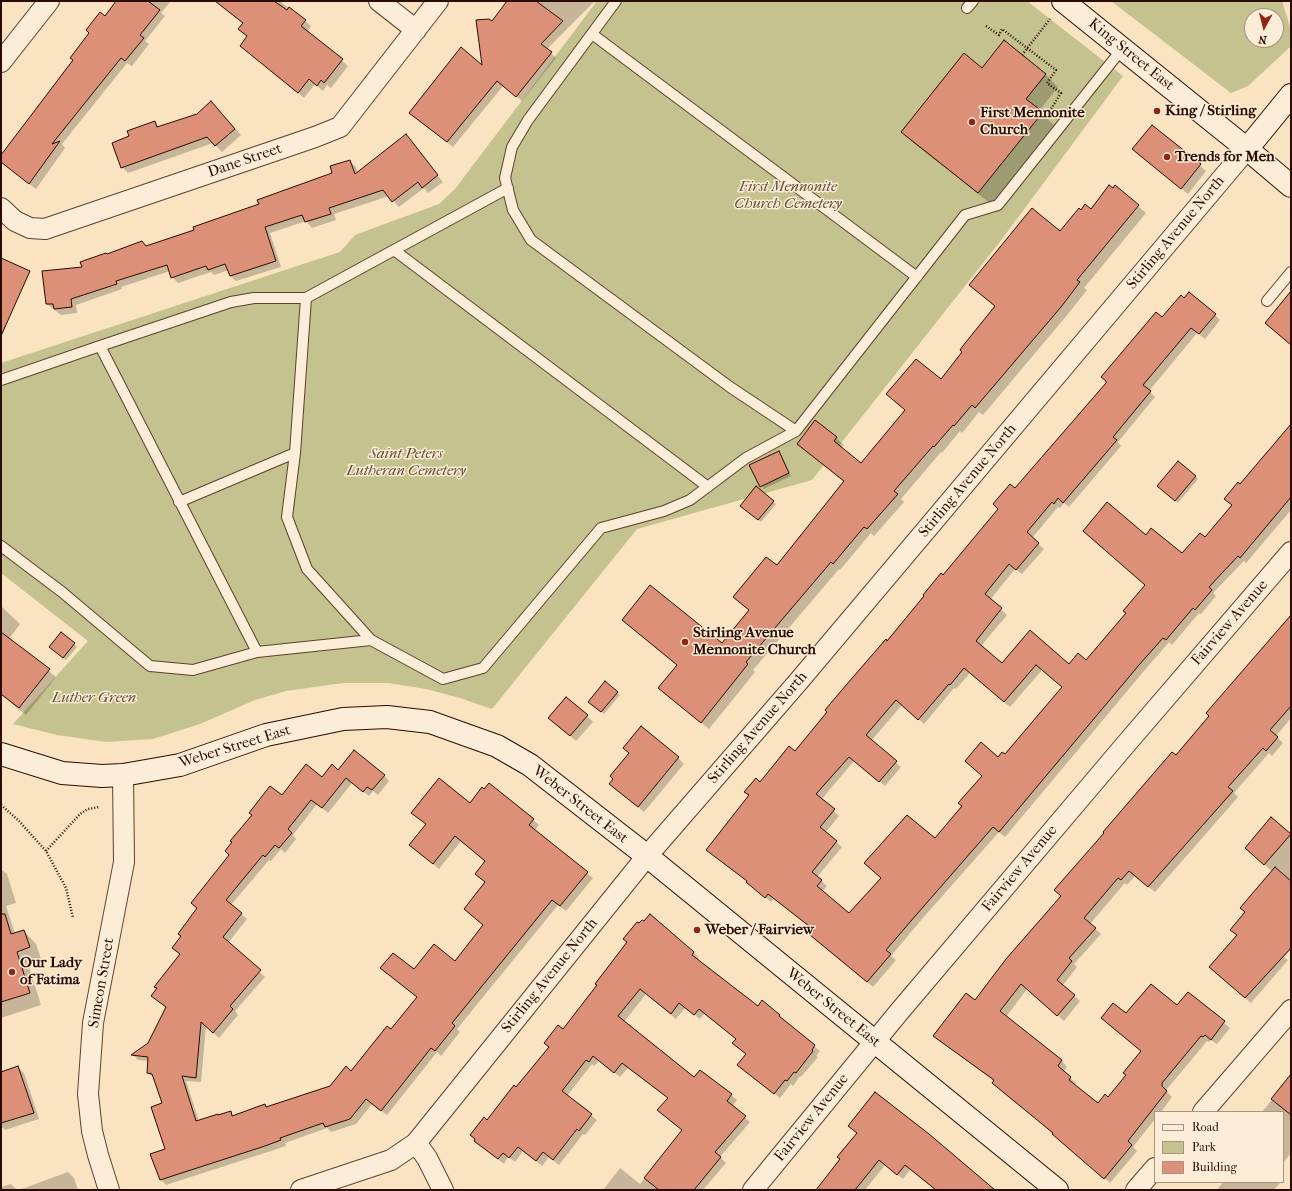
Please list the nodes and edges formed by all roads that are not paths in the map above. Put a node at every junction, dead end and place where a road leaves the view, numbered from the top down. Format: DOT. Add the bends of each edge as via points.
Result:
graph roads {
  1 [pos="49,1"];
  2 [pos="378,1"];
  3 [pos="438,1"];
  4 [pos="616,1"];
  5 [pos="1058,8"];
  6 [pos="416,30"];
  7 [pos="592,34"];
  8 [pos="1122,49"];
  9 [pos="1,62"];
  10 [pos="1291,95"];
  11 [pos="1248,149"];
  12 [pos="1291,186"];
  13 [pos="508,188"];
  14 [pos="1,208"];
  15 [pos="394,250"];
  16 [pos="1291,272"];
  17 [pos="916,277"];
  18 [pos="306,298"];
  19 [pos="1267,301"];
  20 [pos="100,346"];
  21 [pos="1,380"];
  22 [pos="796,431"];
  23 [pos="295,453"];
  24 [pos="708,487"];
  25 [pos="179,502"];
  26 [pos="1,546"];
  27 [pos="1291,552"];
  28 [pos="371,640"];
  29 [pos="257,652"];
  30 [pos="1,754"];
  31 [pos="123,775"];
  32 [pos="647,856"];
  33 [pos="1291,1010"];
  34 [pos="875,1041"];
  35 [pos="1204,1111"];
  36 [pos="416,1143"];
  37 [pos="1154,1169"];
  38 [pos="109,1190"];
  39 [pos="301,1190"];
  40 [pos="443,1190"];
  41 [pos="753,1190"];
  42 [pos="1057,1190"];
  43 [pos="1136,1190"];
  1 -- 9 [label="street"];
  2 -- 6 [label="street"];
  3 -- 6 [label="street, Dane Street"];
  4 -- 7 [label="lane"];
  5 -- 8 [label="main road, King Street East"];
  6 -- 14 [label="street, Dane Street" via="340,127 45,229 30,228 15,221"];
  7 -- 13 [label="lane" via="528,120 512,147 505,178"];
  7 -- 17 [label="lane"];
  8 -- 11 [label="main road, King Street East"];
  8 -- 17 [label="lane" via="998,205 965,215"];
  10 -- 11 [label="main road"];
  11 -- 12 [label="main road, King Street East"];
  11 -- 32 [label="street, Stirling Avenue North" via="798,682"];
  13 -- 15 [label="lane"];
  13 -- 22 [label="lane" via="513,210 531,240 730,387"];
  15 -- 18 [label="lane"];
  15 -- 24 [label="lane"];
  16 -- 19 [label="lane"];
  17 -- 22 [label="lane"];
  18 -- 20 [label="lane" via="254,298 232,302"];
  18 -- 23 [label="lane"];
  20 -- 21 [label="lane"];
  20 -- 25 [label="lane"];
  22 -- 24 [label="lane" via="746,458"];
  23 -- 25 [label="lane"];
  23 -- 28 [label="lane" via="287,517 307,569"];
  24 -- 28 [label="lane" via="690,500 664,511 601,528 483,668 443,679"];
  25 -- 29 [label="lane"];
  26 -- 29 [label="lane" via="62,592 150,666 192,670"];
  27 -- 34 [label="street, Fairview Avenue"];
  28 -- 29 [label="lane"];
  30 -- 31 [label="main road, Weber Street East" via="62,773"];
  31 -- 32 [label="main road, Weber Street East" via="180,765 266,736 343,719 387,717 430,722 497,746 530,765"];
  31 -- 38 [label="street, Simeon Street" via="124,862 93,1023 88,1094 92,1131"];
  32 -- 34 [label="main road, Weber Street East"];
  32 -- 36 [label="street, Stirling Avenue North"];
  33 -- 35 [label="street"];
  34 -- 41 [label="street, Fairview Avenue"];
  34 -- 42 [label="main road, Weber Street East"];
  36 -- 39 [label="street, Stirling Avenue North" via="391,1160"];
  36 -- 40 [label="street" via="427,1158"];
  37 -- 43 [label="street"];
}
